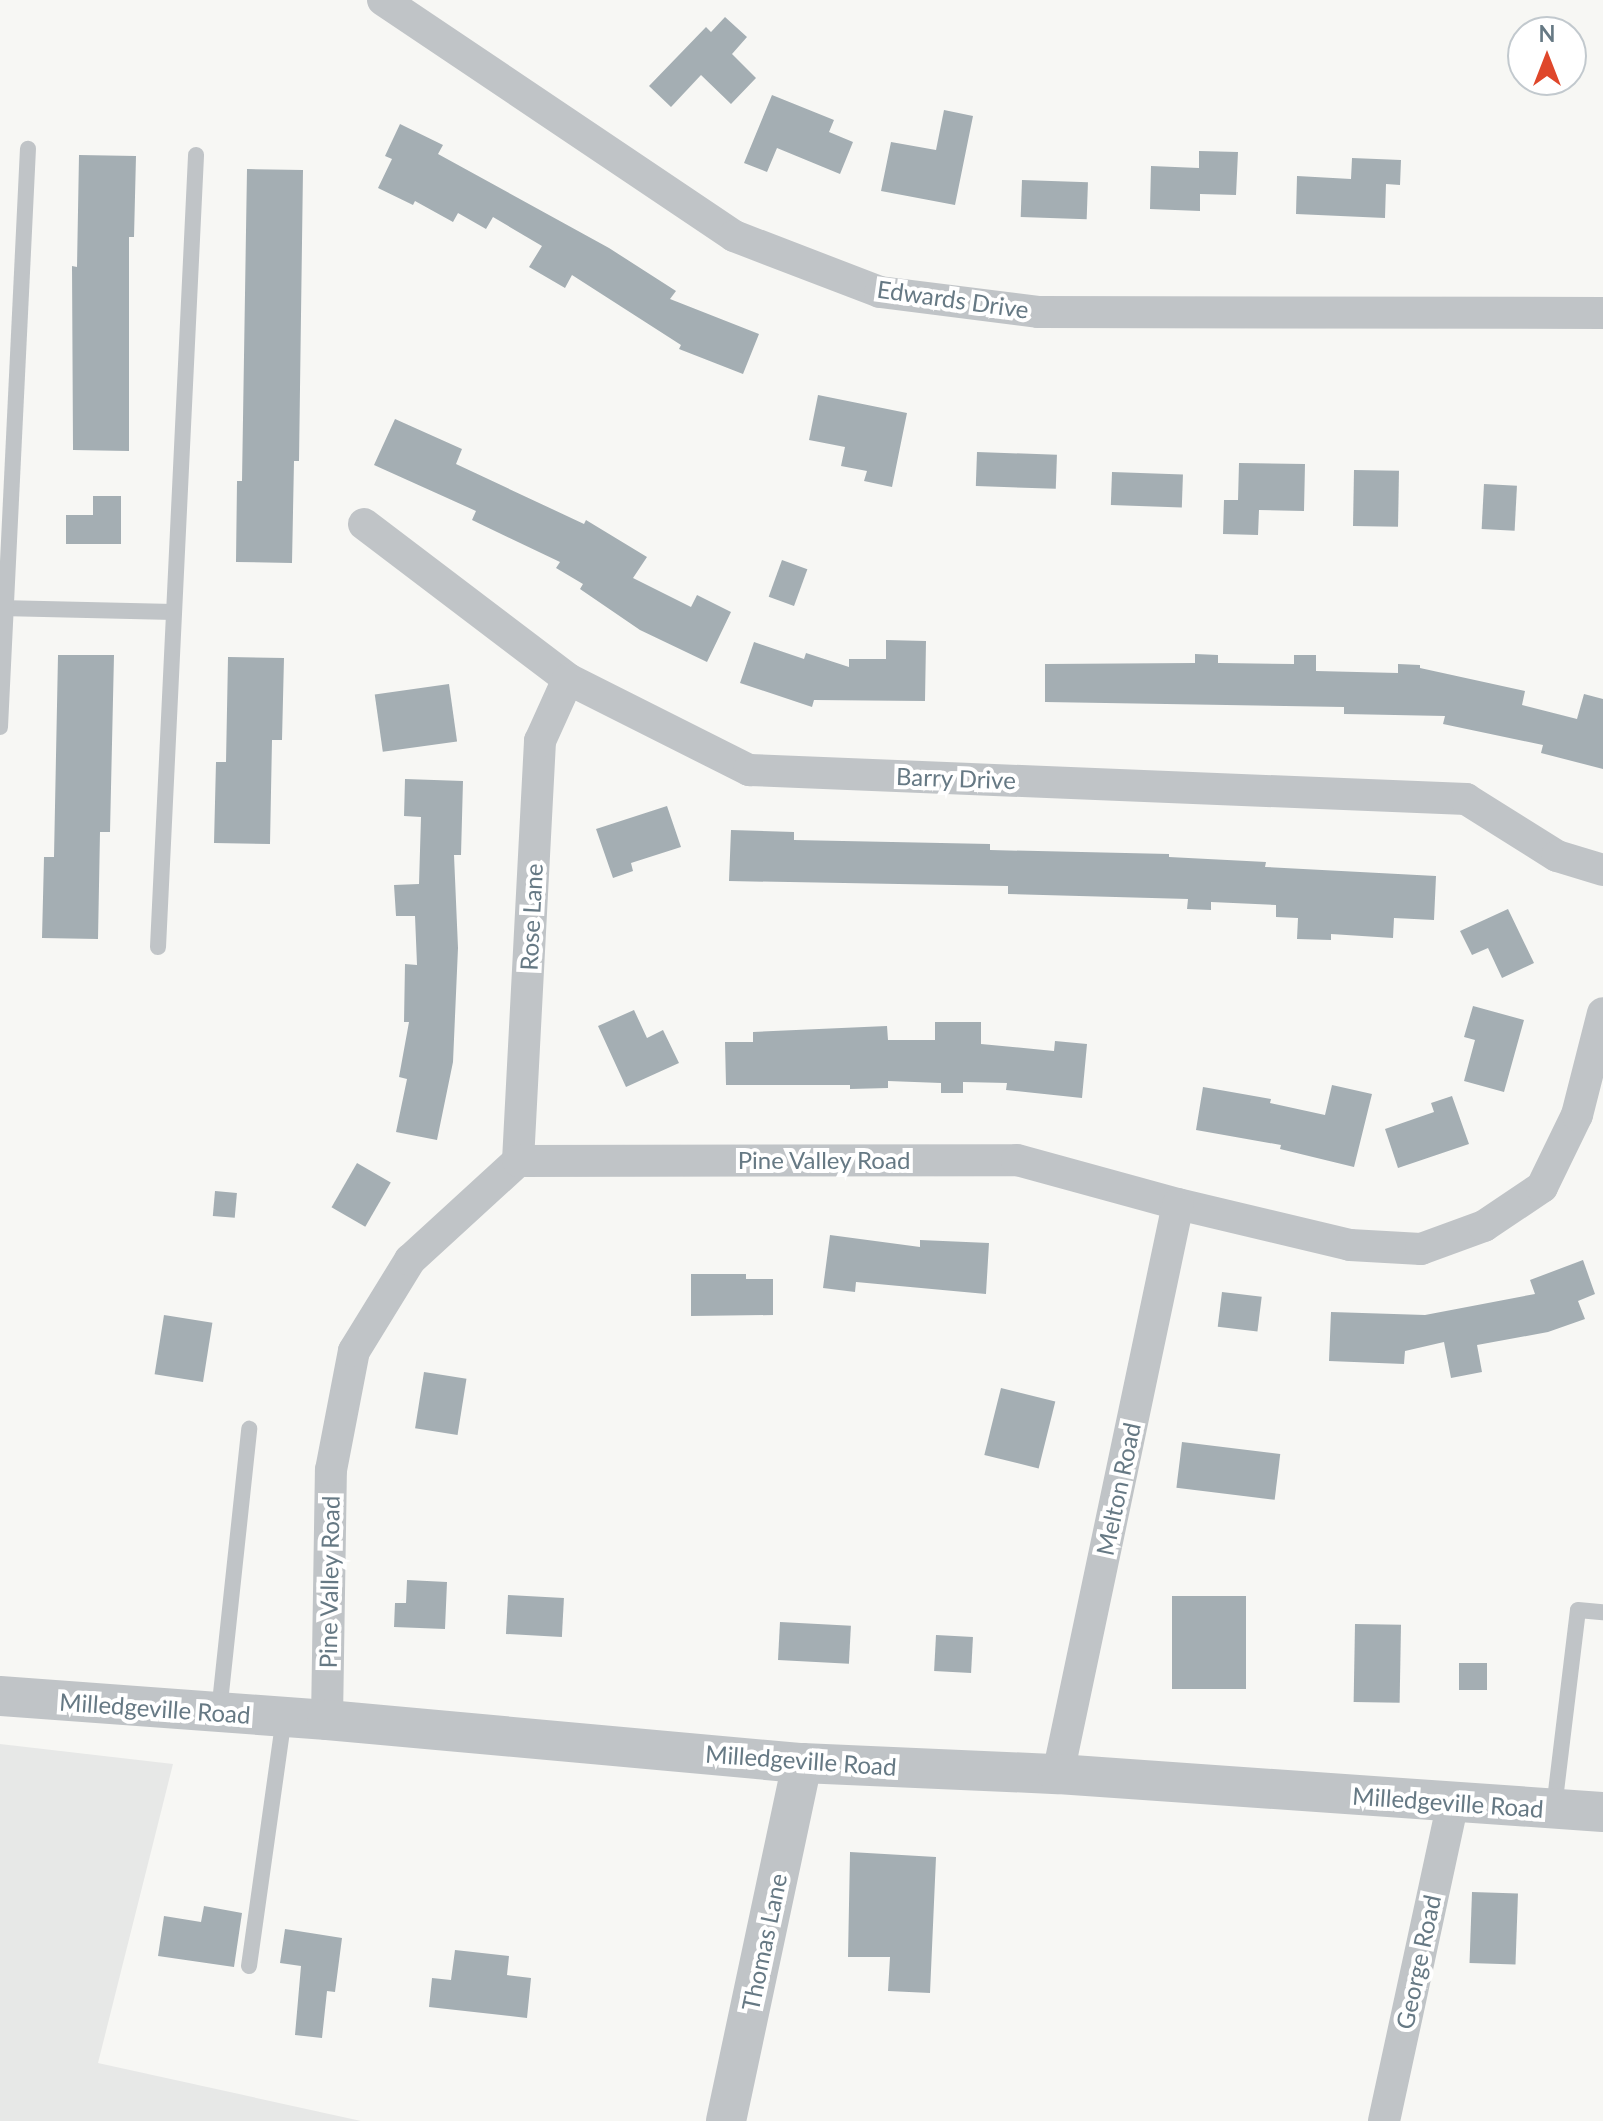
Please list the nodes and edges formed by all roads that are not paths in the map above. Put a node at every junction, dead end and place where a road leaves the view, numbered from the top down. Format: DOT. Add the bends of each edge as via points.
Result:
graph roads {
  1 [pos="383,0"];
  2 [pos="28,149"];
  3 [pos="196,155"];
  4 [pos="1603,313"];
  5 [pos="364,524"];
  6 [pos="3,608"];
  7 [pos="174,612"];
  8 [pos="568,679"];
  9 [pos="0,727"];
  10 [pos="1603,870"];
  11 [pos="158,947"];
  12 [pos="1603,1013"];
  13 [pos="518,1161"];
  14 [pos="1178,1204"];
  15 [pos="249,1429"];
  16 [pos="1603,1612"];
  17 [pos="0,1696"];
  18 [pos="219,1712"];
  19 [pos="284,1717"];
  20 [pos="327,1720"];
  21 [pos="802,1763"];
  22 [pos="1058,1774"];
  23 [pos="1453,1803"];
  24 [pos="1554,1809"];
  25 [pos="1603,1812"];
  26 [pos="249,1966"];
  27 [pos="726,2121"];
  28 [pos="1384,2121"];
  1 -- 4 [label="street, Edwards Drive" via="734,236 880,292 1038,312"];
  2 -- 6 [label="lane"];
  3 -- 7 [label="lane"];
  5 -- 8 [label="street, Barry Drive"];
  6 -- 7 [label="lane"];
  6 -- 9 [label="lane"];
  7 -- 11 [label="lane"];
  8 -- 10 [label="street, Barry Drive" via="749,770 1466,799 1557,856"];
  8 -- 13 [label="street, Rose Lane" via="540,741"];
  12 -- 14 [label="street, Pine Valley Road" via="1577,1115 1542,1187 1484,1226 1421,1249 1350,1245"];
  13 -- 14 [label="street, Pine Valley Road" via="1017,1160"];
  13 -- 20 [label="street, Pine Valley Road" via="410,1260 354,1351 331,1470"];
  14 -- 22 [label="street, Melton Road"];
  15 -- 18 [label="lane"];
  16 -- 24 [label="lane" via="1578,1610"];
  17 -- 18 [label="street, Milledgeville Road"];
  18 -- 19 [label="street, Milledgeville Road"];
  19 -- 20 [label="street, Milledgeville Road"];
  19 -- 26 [label="lane"];
  20 -- 21 [label="street, Milledgeville Road"];
  21 -- 22 [label="street, Milledgeville Road"];
  21 -- 27 [label="street, Thomas Lane"];
  22 -- 23 [label="street, Milledgeville Road"];
  23 -- 24 [label="street, Milledgeville Road"];
  23 -- 28 [label="street, George Road"];
  24 -- 25 [label="street, Milledgeville Road"];
}
